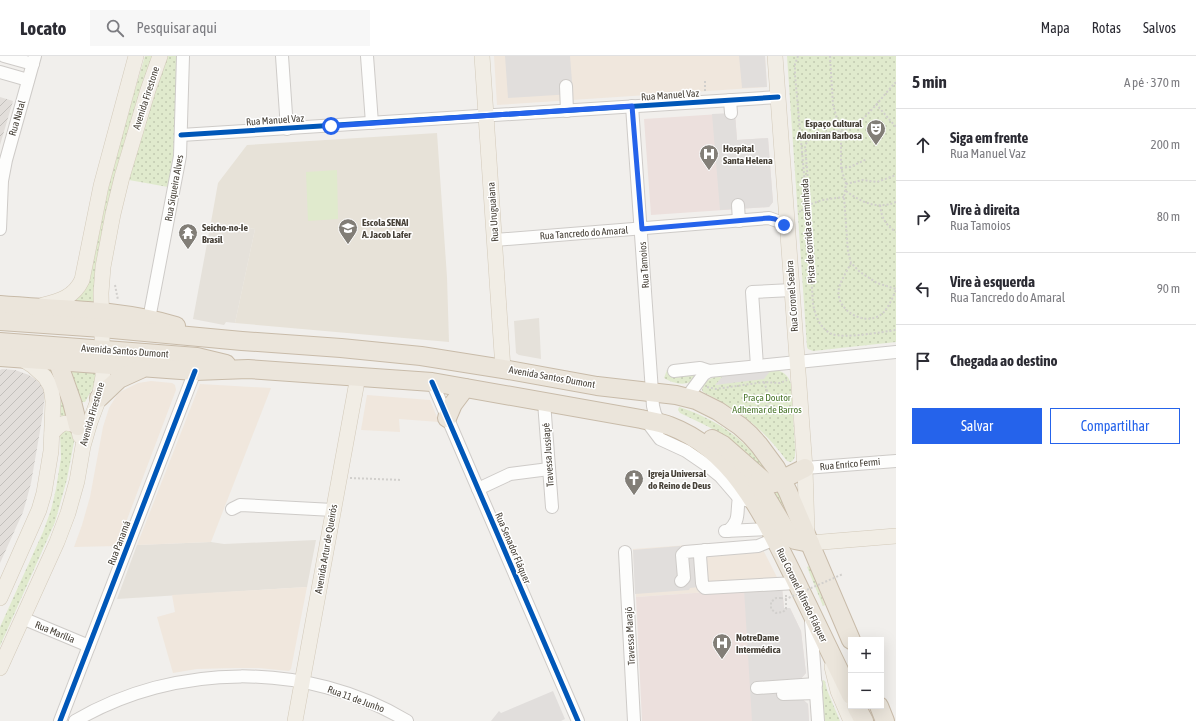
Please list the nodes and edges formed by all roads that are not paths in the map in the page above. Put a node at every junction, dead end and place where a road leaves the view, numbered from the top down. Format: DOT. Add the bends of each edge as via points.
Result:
graph roads {
  1 [pos="4,56"];
  2 [pos="136,56"];
  3 [pos="160,56"];
  4 [pos="183,56"];
  5 [pos="282,56"];
  6 [pos="367,56"];
  7 [pos="482,56"];
  8 [pos="775,56"];
  9 [pos="34,60"];
  10 [pos="0,72"];
  11 [pos="28,80"];
  12 [pos="566,86"];
  13 [pos="778,97"];
  14 [pos="730,100"];
  15 [pos="632,106"];
  16 [pos="567,111"];
  17 [pos="730,113"];
  18 [pos="486,116"];
  19 [pos="372,123"];
  20 [pos="287,129"];
  21 [pos="181,135"];
  22 [pos="1,181"];
  23 [pos="785,199"];
  24 [pos="738,205"];
  25 [pos="769,218"];
  26 [pos="739,221"];
  27 [pos="787,221"];
  28 [pos="0,229"];
  29 [pos="642,229"];
  30 [pos="495,240"];
  31 [pos="792,290"];
  32 [pos="0,305"];
  33 [pos="30,316"];
  34 [pos="149,319"];
  35 [pos="102,320"];
  36 [pos="0,321"];
  37 [pos="219,339"];
  38 [pos="0,342"];
  39 [pos="372,352"];
  40 [pos="896,352"];
  41 [pos="55,354"];
  42 [pos="421,356"];
  43 [pos="0,357"];
  44 [pos="103,357"];
  45 [pos="22,359"];
  46 [pos="797,362"];
  47 [pos="757,366"];
  48 [pos="144,368"];
  49 [pos="248,369"];
  50 [pos="503,369"];
  51 [pos="194,371"];
  52 [pos="674,371"];
  53 [pos="710,371"];
  54 [pos="358,376"];
  55 [pos="432,382"];
  56 [pos="465,388"];
  57 [pos="652,392"];
  58 [pos="509,396"];
  59 [pos="687,397"];
  60 [pos="99,398"];
  61 [pos="544,402"];
  62 [pos="447,418"];
  63 [pos="652,421"];
  64 [pos="78,426"];
  65 [pos="52,433"];
  66 [pos="688,434"];
  67 [pos="83,446"];
  68 [pos="896,461"];
  69 [pos="747,466"];
  70 [pos="804,468"];
  71 [pos="549,470"];
  72 [pos="783,480"];
  73 [pos="478,490"];
  74 [pos="747,500"];
  75 [pos="552,507"];
  76 [pos="232,509"];
  77 [pos="333,510"];
  78 [pos="772,534"];
  79 [pos="896,536"];
  80 [pos="808,539"];
  81 [pos="705,550"];
  82 [pos="625,552"];
  83 [pos="681,581"];
  84 [pos="791,582"];
  85 [pos="0,598"];
  86 [pos="810,611"];
  87 [pos="22,618"];
  88 [pos="850,637"];
  89 [pos="89,646"];
  90 [pos="827,646"];
  91 [pos="0,668"];
  92 [pos="302,682"];
  93 [pos="757,688"];
  94 [pos="816,689"];
  95 [pos="848,689"];
  96 [pos="783,694"];
  97 [pos="858,709"];
  98 [pos="880,709"];
  99 [pos="60,721"];
  100 [pos="75,721"];
  101 [pos="295,721"];
  102 [pos="407,721"];
  103 [pos="578,721"];
  104 [pos="634,721"];
  105 [pos="818,721"];
  106 [pos="851,721"];
  107 [pos="864,721"];
  108 [pos="885,721"];
  1 -- 9 [label="street"];
  2 -- 33 [label="main road, Avenida Firestone" via="101,186 82,280 70,296"];
  3 -- 35 [label="main road, Avenida Firestone" via="138,120 113,214 101,277"];
  4 -- 21 [label="street, Rua Siqueira Alves"];
  5 -- 20 [label="street"];
  6 -- 19 [label="street"];
  7 -- 18 [label="main road, Rua Uruguaiana"];
  8 -- 13 [label="main road, Rua Coronel Seabra"];
  9 -- 11 [label="street, Rua Natal"];
  10 -- 11 [label="street"];
  11 -- 22 [label="street, Rua Natal"];
  12 -- 16 [label="street"];
  13 -- 14 [label="street, Rua Manuel Vaz"];
  13 -- 23 [label="main road, Rua Coronel Seabra"];
  14 -- 15 [label="street, Rua Manuel Vaz"];
  14 -- 17 [label="street"];
  15 -- 16 [label="street, Rua Manuel Vaz"];
  15 -- 29 [label="street, Rua Tamoios"];
  16 -- 18 [label="street, Rua Manuel Vaz"];
  18 -- 19 [label="street, Rua Manuel Vaz"];
  18 -- 30 [label="main road, Rua Uruguaiana"];
  19 -- 20 [label="street, Rua Manuel Vaz"];
  20 -- 21 [label="street, Rua Manuel Vaz"];
  21 -- 34 [label="street, Rua Siqueira Alves" via="180,156"];
  22 -- 28 [label="street, Rua Natal"];
  23 -- 25 [label="street" via="779,212"];
  23 -- 27 [label="main road, Rua Coronel Seabra"];
  24 -- 26 [label="street"];
  25 -- 26 [label="street, Rua Tancredo do Amaral"];
  25 -- 27 [label="street" via="780,222"];
  26 -- 29 [label="street, Rua Tancredo do Amaral"];
  27 -- 31 [label="main road, Rua Coronel Seabra"];
  29 -- 30 [label="street, Rua Tancredo do Amaral"];
  29 -- 57 [label="street, Rua Tamoios"];
  30 -- 50 [label="main road, Rua Uruguaiana"];
  31 -- 46 [label="main road, Rua Coronel Seabra"];
  31 -- 47 [label="street" via="752,292"];
  32 -- 33 [label="highway, Avenida Santos Dumont"];
  33 -- 35 [label="highway, Avenida Santos Dumont"];
  33 -- 36 [label="highway, Avenida Santos Dumont"];
  33 -- 41 [label="highway"];
  34 -- 35 [label="highway, Avenida Santos Dumont"];
  34 -- 37 [label="highway, Avenida Santos Dumont"];
  35 -- 37 [label="highway, Avenida Santos Dumont"];
  35 -- 44 [label="main road, Avenida Firestone"];
  37 -- 39 [label="highway, Avenida Santos Dumont"];
  38 -- 41 [label="highway, Avenida Santos Dumont"];
  39 -- 42 [label="highway, Avenida Santos Dumont"];
  39 -- 54 [label="highway" via="361,364"];
  40 -- 46 [label="street"];
  41 -- 44 [label="highway, Avenida Santos Dumont"];
  41 -- 45 [label="highway, Avenida Santos Dumont"];
  41 -- 64 [label="highway"];
  42 -- 50 [label="highway, Avenida Santos Dumont"];
  42 -- 55 [label="highway"];
  43 -- 45 [label="highway, Avenida Santos Dumont"];
  44 -- 48 [label="highway, Avenida Santos Dumont"];
  44 -- 49 [label="highway, Avenida Santos Dumont" via="197,357"];
  44 -- 60 [label="main road, Avenida Firestone"];
  45 -- 65 [label="main road" via="45,377 51,387"];
  46 -- 47 [label="street"];
  46 -- 70 [label="main road, Rua Coronel Seabra"];
  47 -- 53 [label="street"];
  48 -- 51 [label="highway, Avenida Santos Dumont"];
  48 -- 60 [label="highway" via="119,379"];
  49 -- 51 [label="highway, Avenida Santos Dumont"];
  49 -- 54 [label="highway, Avenida Santos Dumont"];
  50 -- 57 [label="highway, Avenida Santos Dumont" via="597,386"];
  50 -- 58 [label="highway"];
  51 -- 89 [label="street, Rua Panamá"];
  52 -- 53 [label="street" via="700,368"];
  53 -- 59 [label="street" via="704,374"];
  54 -- 55 [label="highway, Avenida Santos Dumont"];
  54 -- 77 [label="main road, Avenida Artur de Queirós"];
  55 -- 56 [label="highway, Avenida Santos Dumont"];
  55 -- 62 [label="street, Rua Senador Fláquer"];
  56 -- 58 [label="highway, Avenida Santos Dumont"];
  56 -- 62 [label="highway" via="453,404"];
  57 -- 59 [label="highway, Avenida Santos Dumont"];
  57 -- 63 [label="street, Rua Tamoios"];
  58 -- 61 [label="highway, Avenida Santos Dumont"];
  59 -- 72 [label="highway, Avenida Santos Dumont" via="707,405 740,426 768,456"];
  60 -- 67 [label="main road, Avenida Firestone"];
  61 -- 63 [label="highway, Avenida Santos Dumont"];
  61 -- 71 [label="street, Travessa Jussiapé"];
  62 -- 73 [label="street, Rua Senador Fláquer"];
  63 -- 66 [label="highway, Avenida Santos Dumont"];
  63 -- 74 [label="street" via="660,439 686,451 705,464"];
  64 -- 65 [label="main road" via="61,423"];
  64 -- 67 [label="main road"];
  65 -- 85 [label="main road" via="42,501"];
  66 -- 69 [label="highway" via="716,441"];
  66 -- 74 [label="highway, Avenida Santos Dumont" via="731,469 740,480"];
  67 -- 87 [label="main road, Avenida Firestone" via="68,513"];
  68 -- 70 [label="street, Rua Enrico Fermi"];
  69 -- 72 [label="highway" via="770,484"];
  69 -- 80 [label="highway" via="790,537 795,540"];
  70 -- 72 [label="highway"];
  70 -- 80 [label="main road, Rua Coronel Seabra"];
  71 -- 73 [label="street" via="510,474"];
  71 -- 75 [label="street, Travessa Jussiapé"];
  72 -- 80 [label="highway, Avenida Santos Dumont"];
  73 -- 103 [label="street, Rua Senador Fláquer"];
  74 -- 78 [label="highway, Avenida Santos Dumont"];
  74 -- 78 [label="street" via="737,508 737,520 727,531"];
  76 -- 77 [label="street" via="240,505"];
  77 -- 92 [label="main road, Avenida Artur de Queirós"];
  78 -- 81 [label="street" via="758,546"];
  78 -- 84 [label="highway, Rua Coronel Alfredo Fláquer"];
  79 -- 80 [label="main road"];
  80 -- 88 [label="highway"];
  81 -- 83 [label="street" via="683,553 684,578"];
  81 -- 84 [label="street" via="700,556 702,583 705,588"];
  82 -- 104 [label="street, Travessa Marajó"];
  84 -- 86 [label="highway, Rua Coronel Alfredo Fláquer"];
  86 -- 90 [label="highway, Rua Coronel Alfredo Fláquer"];
  86 -- 94 [label="street"];
  87 -- 89 [label="street, Rua Marília"];
  87 -- 91 [label="main road, Avenida Firestone"];
  89 -- 99 [label="street, Rua Panamá"];
  90 -- 95 [label="highway"];
  90 -- 106 [label="main road, Rua Coronel Alfredo Fláquer" via="838,691"];
  92 -- 100 [label="street, Rua 11 de Junho" via="234,676 182,681 131,695"];
  92 -- 101 [label="main road, Avenida Artur de Queirós"];
  92 -- 102 [label="street, Rua 11 de Junho" via="351,695"];
  93 -- 94 [label="street"];
  94 -- 96 [label="street"];
  94 -- 105 [label="street"];
  97 -- 107 [label="highway"];
  98 -- 108 [label="highway"];
}
